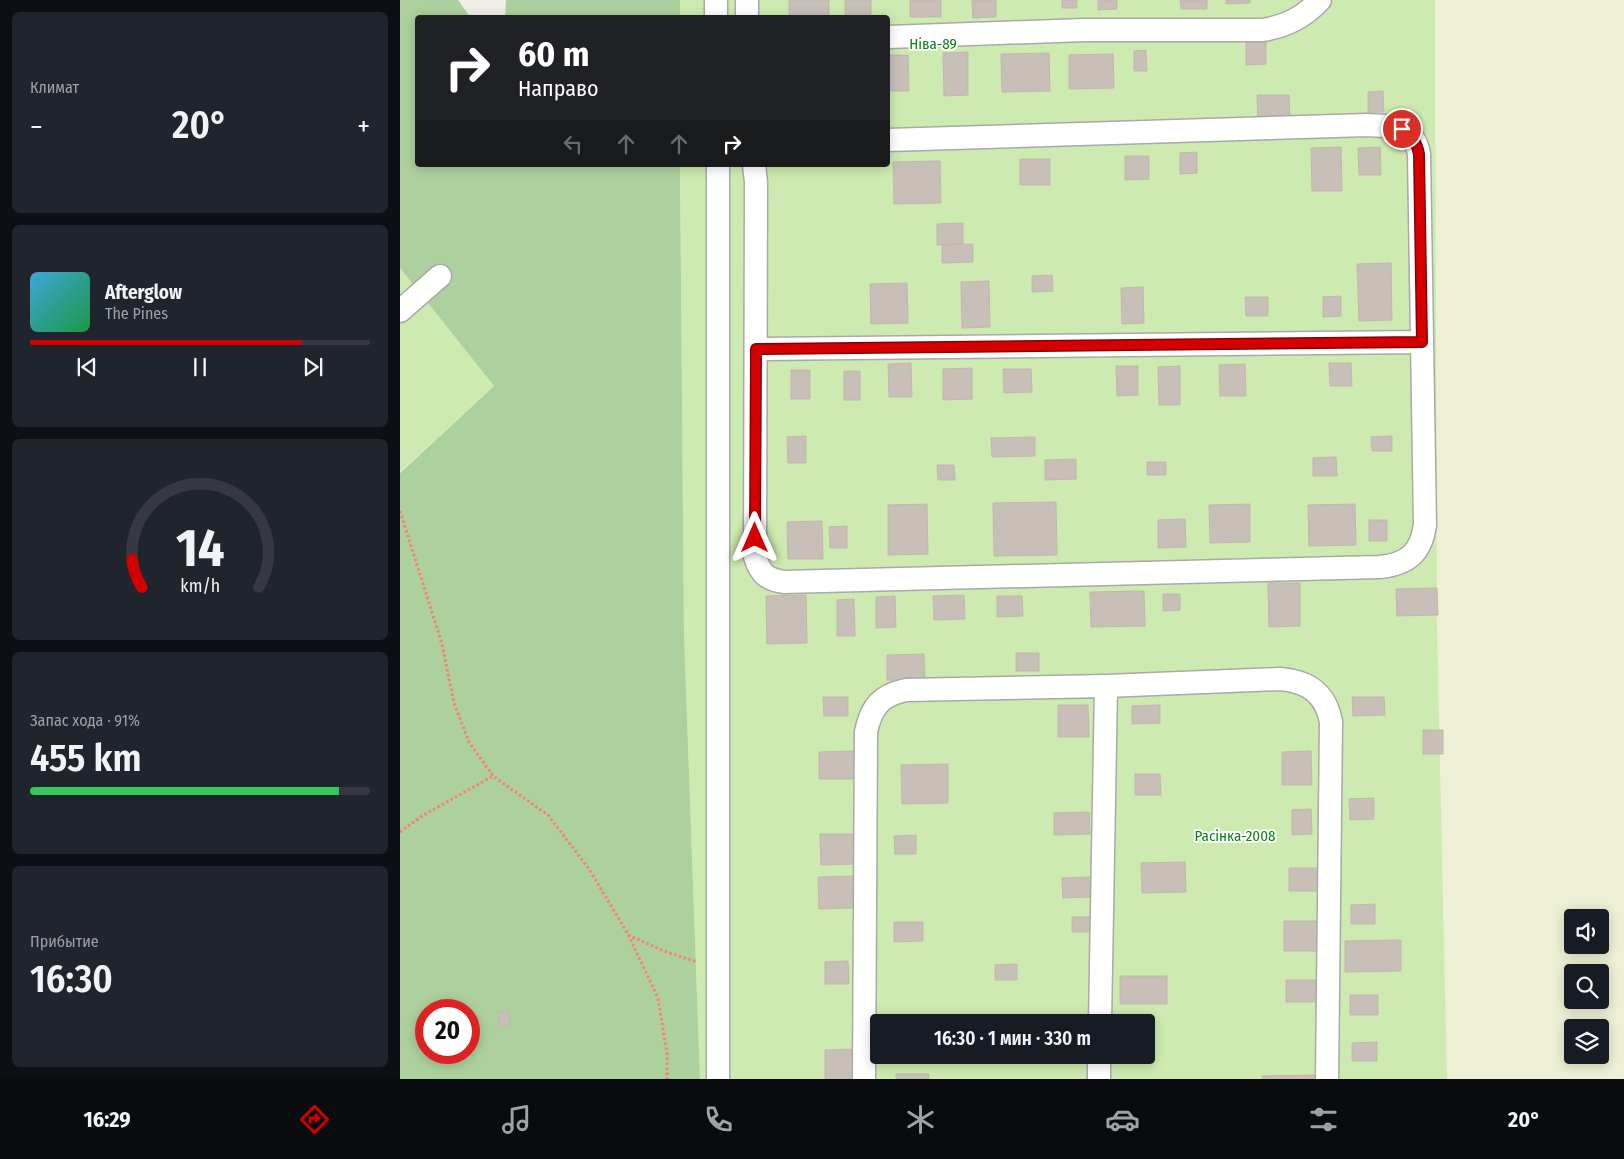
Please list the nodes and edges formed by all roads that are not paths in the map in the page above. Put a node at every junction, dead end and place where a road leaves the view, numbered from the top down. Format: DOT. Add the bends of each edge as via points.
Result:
graph roads {
  1 [pos="716,0"];
  2 [pos="747,0"];
  3 [pos="1320,0"];
  4 [pos="716,15"];
  5 [pos="747,15"];
  6 [pos="890,38"];
  7 [pos="890,140"];
  8 [pos="718,167"];
  9 [pos="754,167"];
  10 [pos="440,276"];
  11 [pos="400,311"];
  12 [pos="1422,342"];
  13 [pos="756,349"];
  14 [pos="1106,686"];
  15 [pos="1100,1014"];
  16 [pos="1099,1064"];
  17 [pos="718,1079"];
  18 [pos="864,1079"];
  19 [pos="1099,1079"];
  20 [pos="1327,1079"];
  1 -- 4 [label="street"];
  2 -- 5 [label="street"];
  3 -- 6 [label="street" via="1297,20 1262,30 1084,30"];
  7 -- 12 [label="street" via="1367,125 1402,129 1413,138 1419,154"];
  8 -- 17 [label="street"];
  9 -- 13 [label="street"];
  10 -- 11 [label="street"];
  12 -- 13 [label="street"];
  12 -- 13 [label="street" via="1424,536 1414,553 1398,564 784,582 765,576 755,557"];
  14 -- 15 [label="street"];
  14 -- 18 [label="street" via="906,690 894,692 875,707 866,732"];
  14 -- 20 [label="street" via="1292,680 1315,691 1329,710"];
  16 -- 19 [label="street"];
}
